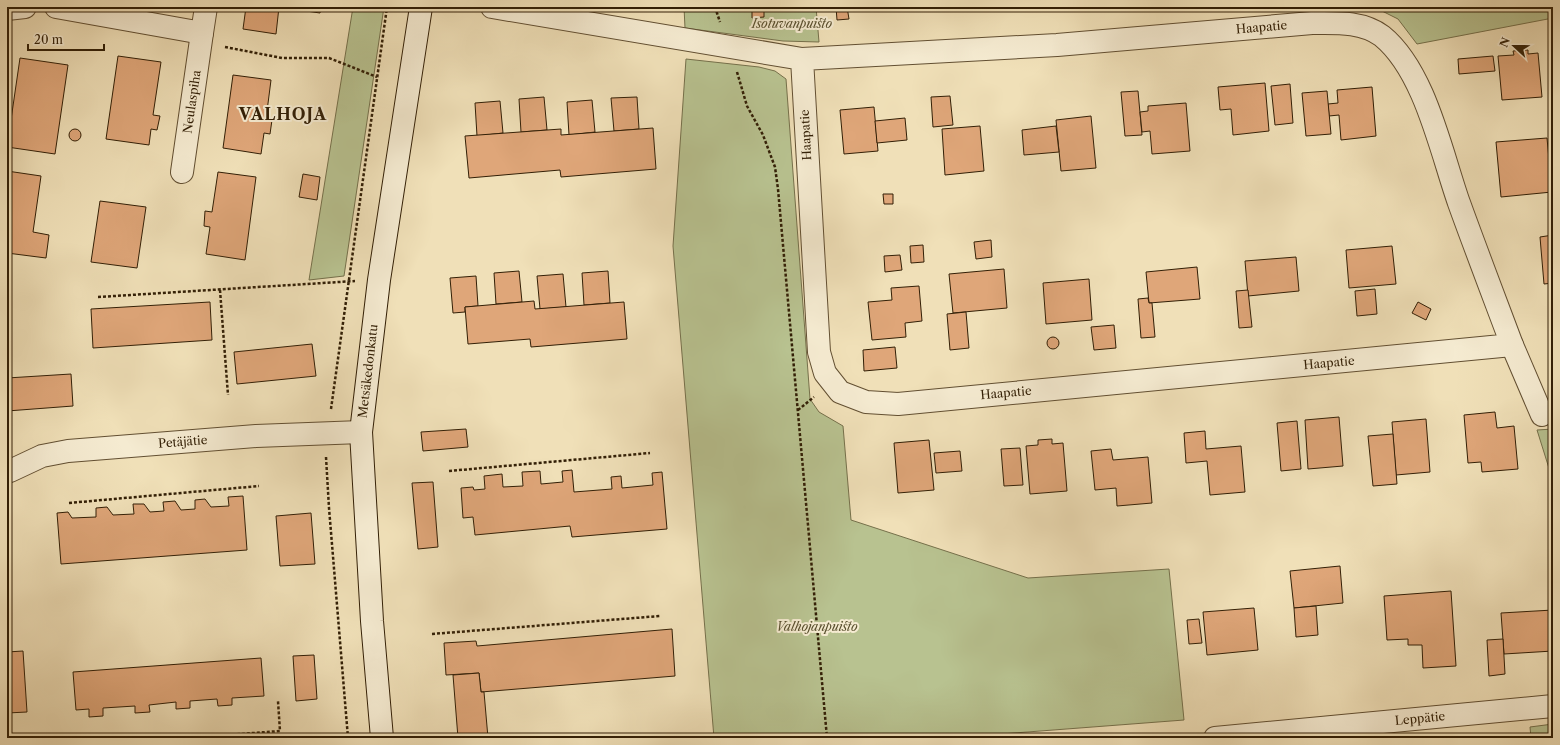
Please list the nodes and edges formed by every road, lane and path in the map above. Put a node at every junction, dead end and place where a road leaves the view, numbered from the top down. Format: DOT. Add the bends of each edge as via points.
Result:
graph roads {
  1 [pos="25,7"];
  2 [pos="56,7"];
  3 [pos="206,7"];
  4 [pos="421,7"];
  5 [pos="492,7"];
  6 [pos="715,7"];
  7 [pos="7,9"];
  8 [pos="201,37"];
  9 [pos="729,47"];
  10 [pos="802,59"];
  11 [pos="377,77"];
  12 [pos="182,172"];
  13 [pos="379,280"];
  14 [pos="220,290"];
  15 [pos="98,297"];
  16 [pos="1512,345"];
  17 [pos="228,395"];
  18 [pos="1542,415"];
  19 [pos="361,432"];
  20 [pos="650,453"];
  21 [pos="10,471"];
  22 [pos="449,472"];
  23 [pos="259,486"];
  24 [pos="69,503"];
  25 [pos="660,616"];
  26 [pos="432,634"];
  27 [pos="278,701"];
  28 [pos="1553,706"];
  29 [pos="187,738"];
  30 [pos="382,738"];
  31 [pos="827,738"];
  32 [pos="1215,738"];
  1 -- 7 [label="street"];
  2 -- 8 [label="street"];
  3 -- 8 [label="street, Neulaspiha"];
  4 -- 13 [label="street, Metsäkedonkatu"];
  5 -- 9 [label="street, Haapatie"];
  6 -- 9 [label="path"];
  8 -- 11 [label="path" via="239,51 282,58 329,58"];
  8 -- 12 [label="street, Neulaspiha"];
  9 -- 10 [label="street, Haapatie"];
  9 -- 31 [label="path" via="747,106 763,135 775,167"];
  10 -- 16 [label="street, Haapatie" via="1057,44 1312,23 1345,23 1371,29 1397,50 1426,106"];
  10 -- 16 [label="street, Haapatie" via="819,352 826,373 840,392 866,402 898,404"];
  13 -- 14 [label="path"];
  13 -- 19 [label="street, Metsäkedonkatu"];
  14 -- 15 [label="path"];
  14 -- 17 [label="path"];
  16 -- 18 [label="street, Haapatie"];
  19 -- 21 [label="street, Petäjätie" via="256,436 68,451 42,456"];
  19 -- 30 [label="street, Metsäkedonkatu" via="371,613"];
  20 -- 22 [label="path"];
  23 -- 24 [label="path"];
  25 -- 26 [label="path"];
  27 -- 29 [label="path" via="280,730"];
  28 -- 32 [label="street, Leppätie"];
}
